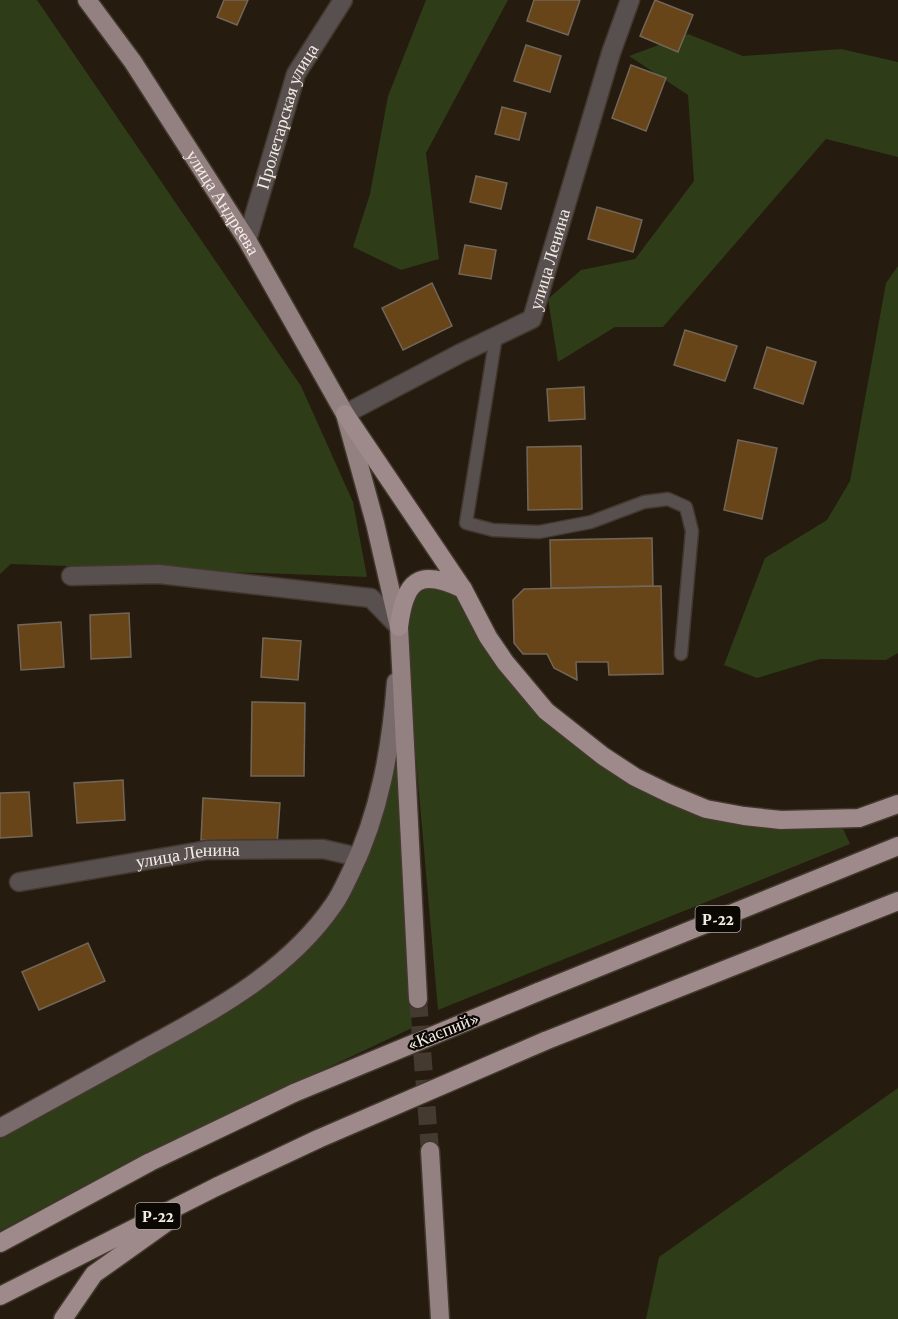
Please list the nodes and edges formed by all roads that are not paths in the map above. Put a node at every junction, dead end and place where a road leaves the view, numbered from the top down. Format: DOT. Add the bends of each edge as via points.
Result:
graph roads {
  1 [pos="87,0"];
  2 [pos="343,0"];
  3 [pos="630,0"];
  4 [pos="247,240"];
  5 [pos="496,336"];
  6 [pos="345,414"];
  7 [pos="71,576"];
  8 [pos="463,589"];
  9 [pos="399,627"];
  10 [pos="681,654"];
  11 [pos="898,804"];
  12 [pos="898,846"];
  13 [pos="358,857"];
  14 [pos="19,882"];
  15 [pos="898,900"];
  16 [pos="418,999"];
  17 [pos="0,1128"];
  18 [pos="430,1151"];
  19 [pos="216,1186"];
  20 [pos="0,1243"];
  21 [pos="0,1296"];
  22 [pos="63,1319"];
  23 [pos="440,1319"];
  1 -- 4 [label="main road, улица Андреева" via="133,62"];
  2 -- 4 [label="street, Пролетарская улица" via="296,74"];
  3 -- 5 [label="street, улица Ленина" via="532,319"];
  4 -- 6 [label="main road, улица Андреева"];
  5 -- 6 [label="street, улица Ленина"];
  5 -- 10 [label="lane" via="466,523 493,530 539,532 591,522 644,502 668,499 686,507 692,531"];
  6 -- 8 [label="highway"];
  6 -- 9 [label="main road, улица Андреева"];
  7 -- 9 [label="street" via="159,574 371,598"];
  8 -- 9 [label="highway" via="444,580 415,583 402,604"];
  8 -- 11 [label="highway" via="505,662 546,711 635,777 706,808 782,820 859,818"];
  9 -- 13 [label="main road" via="386,765 375,813"];
  9 -- 16 [label="main road, улица Андреева"];
  12 -- 20 [label="highway, «Каспий» / Р-22, bridge" via="294,1093 150,1162"];
  13 -- 14 [label="street, улица Ленина" via="323,849 207,850"];
  13 -- 17 [label="main road" via="335,903 302,944 256,983 205,1016"];
  15 -- 19 [label="highway, Р-22, bridge" via="545,1041"];
  18 -- 23 [label="main road"];
  19 -- 21 [label="highway, Р-22"];
  19 -- 22 [label="highway" via="94,1275"];
}
